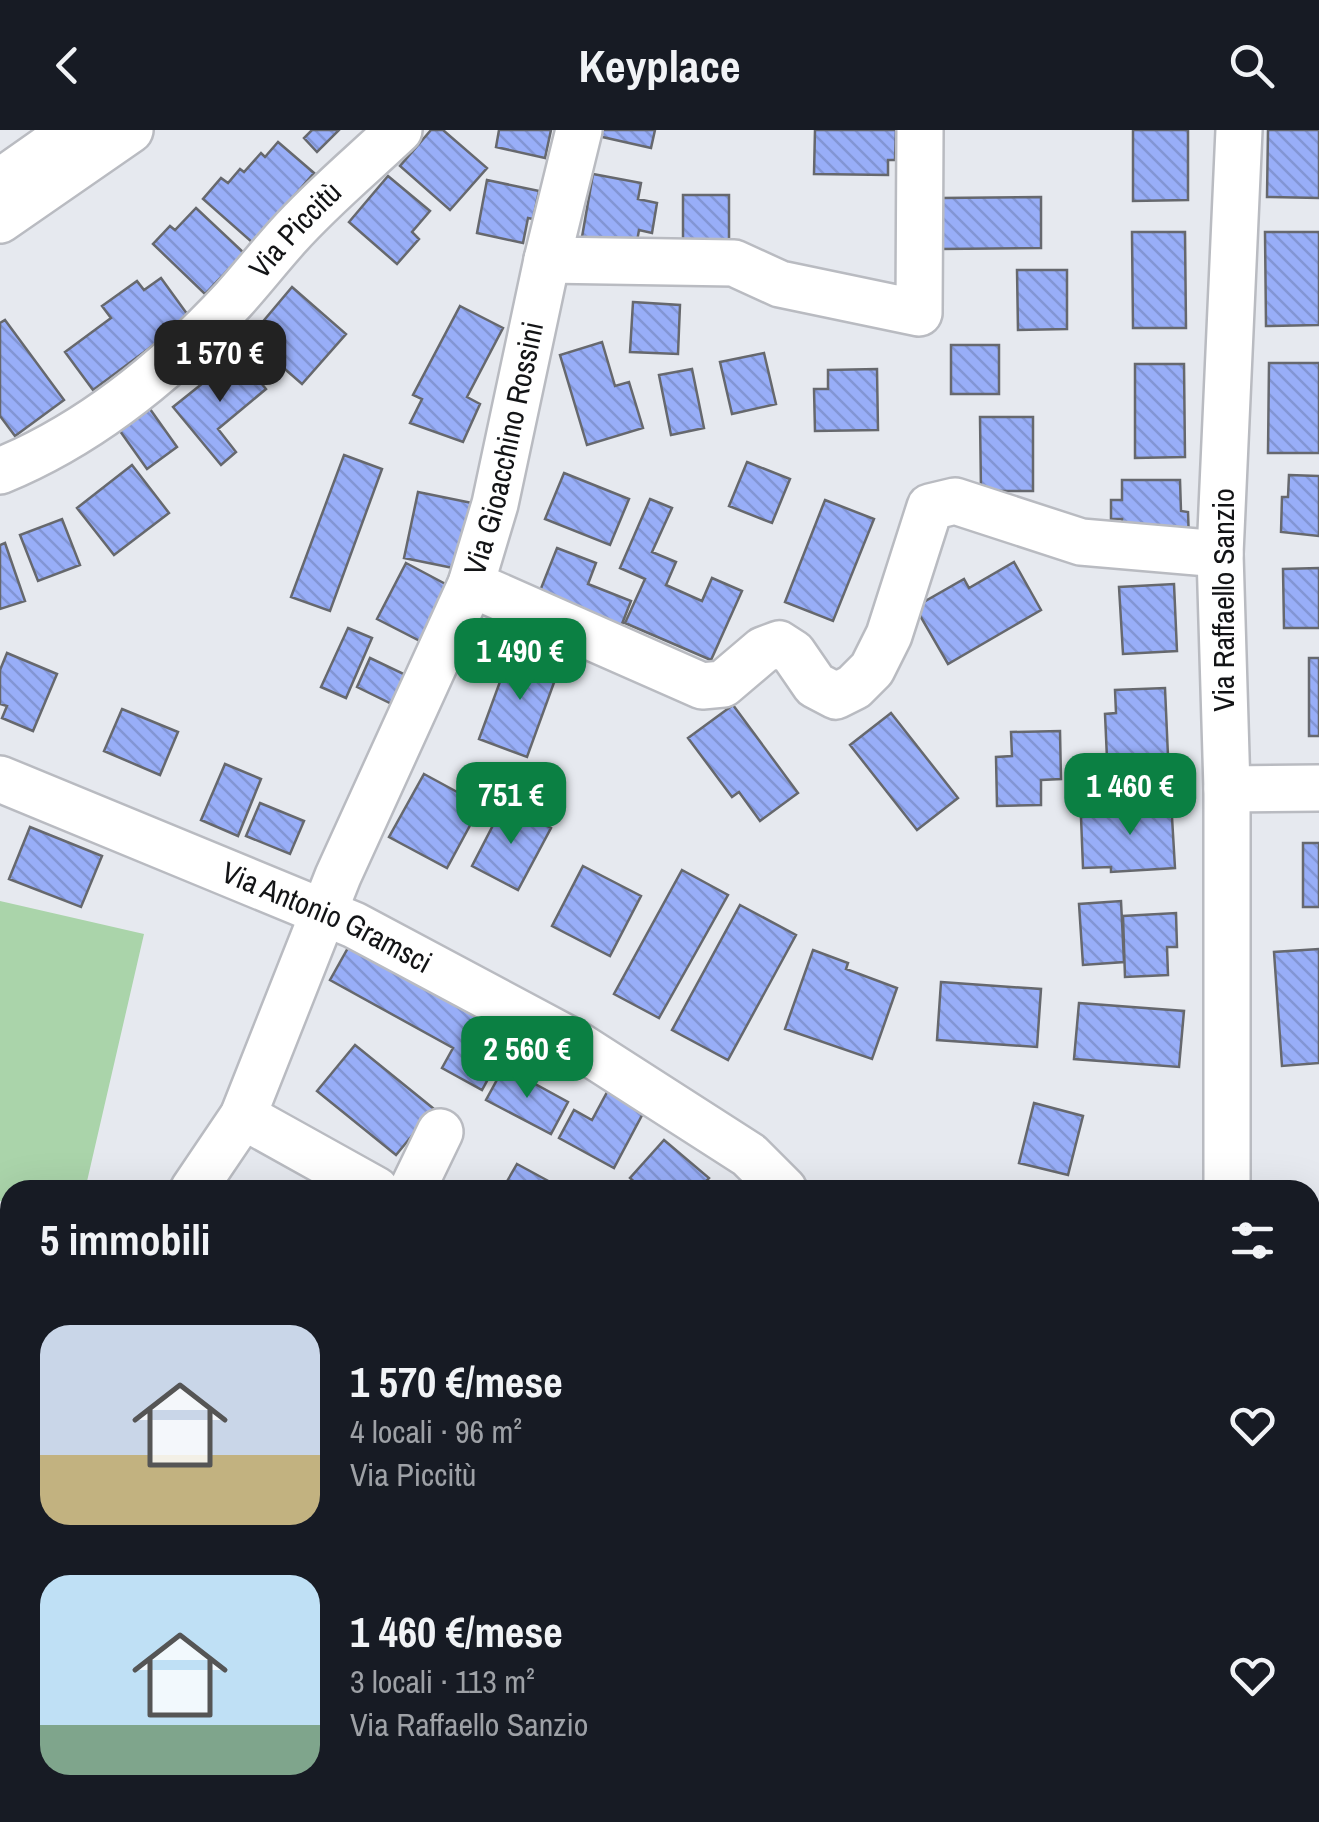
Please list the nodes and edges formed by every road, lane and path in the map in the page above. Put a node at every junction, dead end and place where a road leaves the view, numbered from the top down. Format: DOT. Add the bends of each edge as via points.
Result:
graph roads {
  1 [pos="74,130"];
  2 [pos="130,130"];
  3 [pos="399,130"];
  4 [pos="580,130"];
  5 [pos="920,130"];
  6 [pos="1239,130"];
  7 [pos="0,182"];
  8 [pos="0,220"];
  9 [pos="548,260"];
  10 [pos="0,471"];
  11 [pos="1220,554"];
  12 [pos="470,584"];
  13 [pos="0,780"];
  14 [pos="1319,788"];
  15 [pos="1227,790"];
  16 [pos="324,912"];
  17 [pos="243,1116"];
  18 [pos="440,1132"];
  19 [pos="200,1180"];
  20 [pos="358,1180"];
  21 [pos="417,1180"];
  22 [pos="774,1180"];
  23 [pos="1227,1180"];
  1 -- 7 [label="street"];
  2 -- 8 [label="street"];
  3 -- 10 [label="street, Via Piccitù" via="290,232 172,361 99,419"];
  4 -- 9 [label="street, Via Gioacchino Rossini"];
  5 -- 9 [label="street" via="919,313 780,284 734,263"];
  6 -- 11 [label="street, Via Raffaello Sanzio"];
  9 -- 12 [label="street, Via Gioacchino Rossini" via="496,504"];
  11 -- 12 [label="street" via="1081,542 955,501 930,508 889,635 872,668 836,696 815,686 779,644 723,684 702,686"];
  11 -- 15 [label="street, Via Raffaello Sanzio"];
  12 -- 16 [label="street, Via Gioacchino Rossini"];
  13 -- 16 [label="street, Via Antonio Gramsci"];
  14 -- 15 [label="street"];
  15 -- 23 [label="street, Via Raffaello Sanzio"];
  16 -- 17 [label="street, Via Gioacchino Rossini"];
  16 -- 22 [label="street, Via Antonio Gramsci" via="573,1042 748,1155"];
  17 -- 19 [label="street, Via Gioacchino Rossini"];
  17 -- 20 [label="street"];
  18 -- 21 [label="street"];
}
